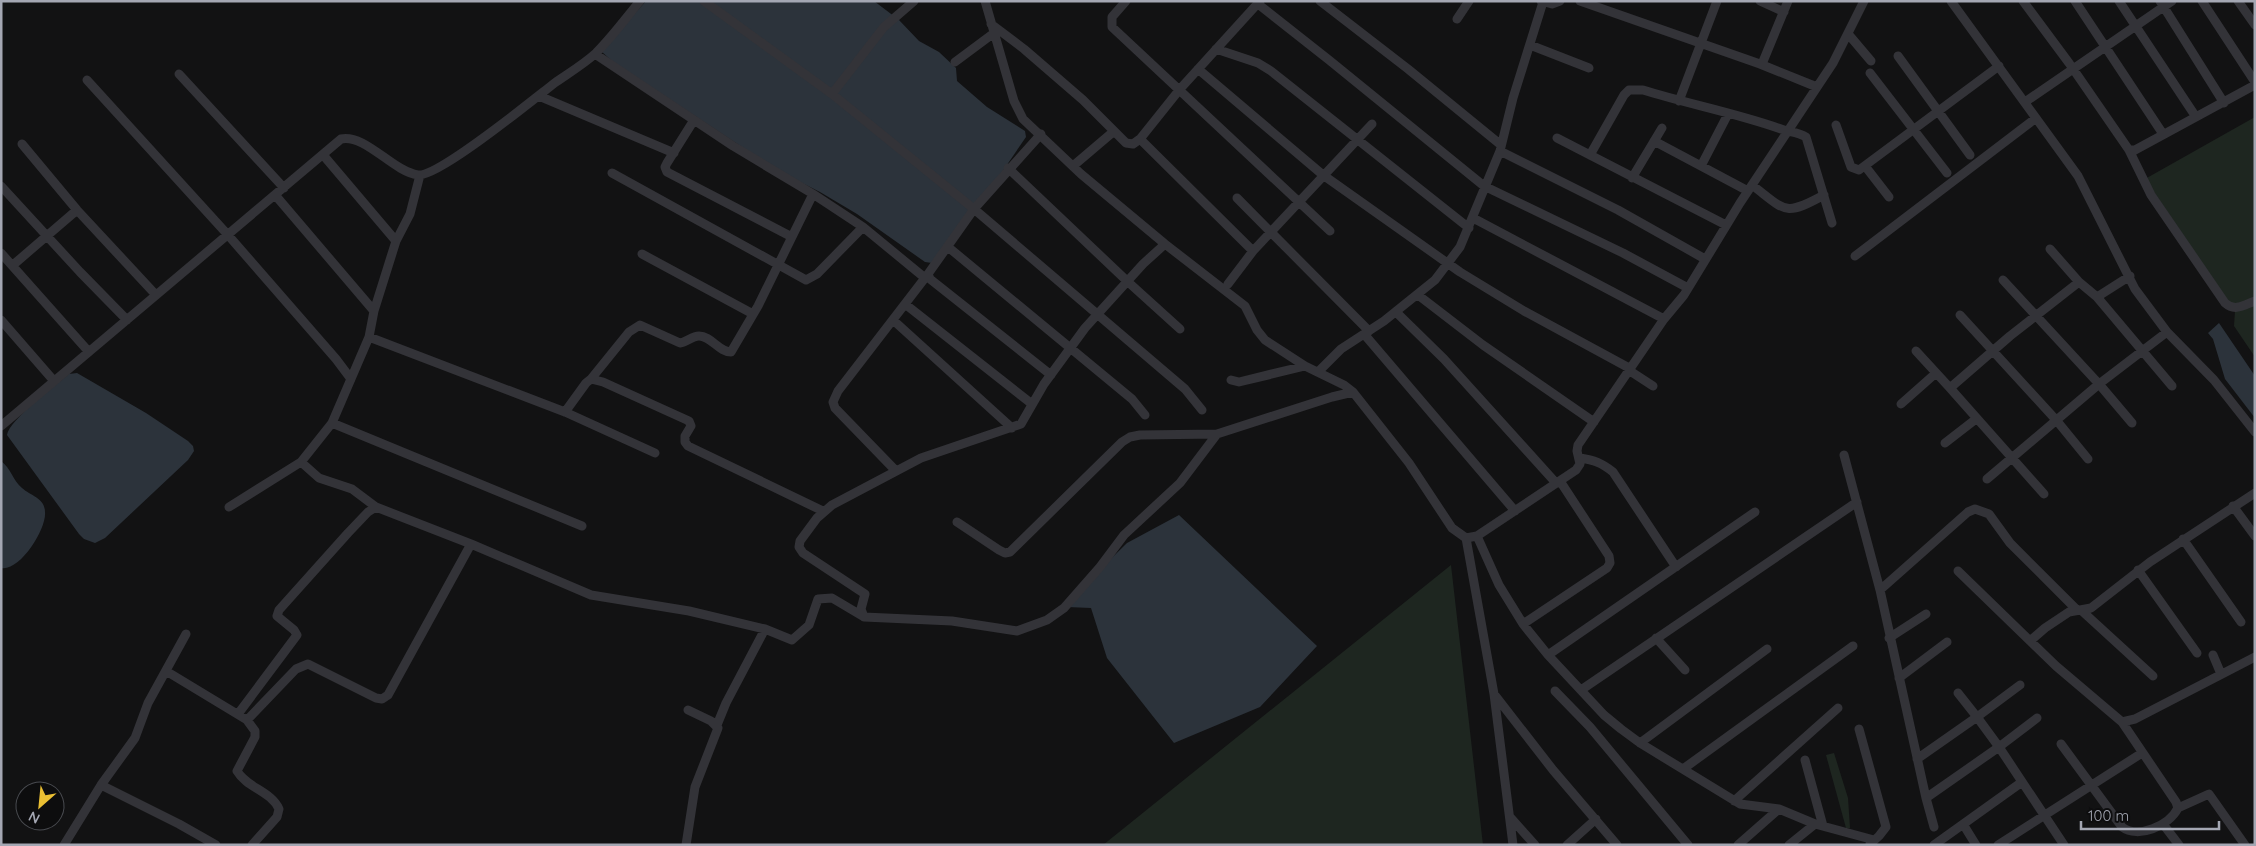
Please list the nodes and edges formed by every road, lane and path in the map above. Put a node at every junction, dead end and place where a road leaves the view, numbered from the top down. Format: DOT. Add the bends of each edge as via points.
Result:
graph roads {
  1 [pos="640,1"];
  2 [pos="704,1"];
  3 [pos="914,1"];
  4 [pos="984,1"];
  5 [pos="1126,1"];
  6 [pos="1320,1"];
  7 [pos="1469,1"];
  8 [pos="1560,1"];
  9 [pos="1580,1"];
  10 [pos="1717,1"];
  11 [pos="1760,1"];
  12 [pos="1788,1"];
  13 [pos="1864,1"];
  14 [pos="1951,1"];
  15 [pos="2023,1"];
  16 [pos="2075,1"];
  17 [pos="2119,1"];
  18 [pos="2172,1"];
  19 [pos="2202,1"];
  20 [pos="2238,1"];
  21 [pos="1542,2"];
  22 [pos="1259,3"];
  23 [pos="2162,4"];
  24 [pos="1784,12"];
  25 [pos="1457,19"];
  26 [pos="2255,25"];
  27 [pos="2136,27"];
  28 [pos="992,29"];
  29 [pos="1849,35"];
  30 [pos="1700,43"];
  31 [pos="1530,46"];
  32 [pos="2106,48"];
  33 [pos="1216,49"];
  34 [pos="596,54"];
  35 [pos="1898,56"];
  36 [pos="1872,61"];
  37 [pos="955,62"];
  38 [pos="1762,64"];
  39 [pos="1999,66"];
  40 [pos="1589,68"];
  41 [pos="1198,69"];
  42 [pos="2074,69"];
  43 [pos="1870,73"];
  44 [pos="179,74"];
  45 [pos="87,80"];
  46 [pos="2255,84"];
  47 [pos="1817,87"];
  48 [pos="1180,89"];
  49 [pos="832,94"];
  50 [pos="539,96"];
  51 [pos="1679,101"];
  52 [pos="2025,102"];
  53 [pos="2224,103"];
  54 [pos="1938,111"];
  55 [pos="1728,114"];
  56 [pos="2196,117"];
  57 [pos="2036,118"];
  58 [pos="694,120"];
  59 [pos="1372,124"];
  60 [pos="1836,125"];
  61 [pos="1662,128"];
  62 [pos="1914,130"];
  63 [pos="1113,132"];
  64 [pos="1788,132"];
  65 [pos="1041,134"];
  66 [pos="2163,134"];
  67 [pos="1557,138"];
  68 [pos="1140,139"];
  69 [pos="1358,140"];
  70 [pos="1654,141"];
  71 [pos="22,144"];
  72 [pos="1500,148"];
  73 [pos="2130,150"];
  74 [pos="674,153"];
  75 [pos="1590,155"];
  76 [pos="1970,155"];
  77 [pos="324,156"];
  78 [pos="1073,166"];
  79 [pos="1701,166"];
  80 [pos="1865,166"];
  81 [pos="1008,168"];
  82 [pos="612,173"];
  83 [pos="1947,173"];
  84 [pos="420,175"];
  85 [pos="1323,175"];
  86 [pos="1632,178"];
  87 [pos="1,186"];
  88 [pos="1484,186"];
  89 [pos="284,188"];
  90 [pos="1750,188"];
  91 [pos="812,194"];
  92 [pos="1824,195"];
  93 [pos="276,196"];
  94 [pos="1889,197"];
  95 [pos="1237,198"];
  96 [pos="1298,201"];
  97 [pos="974,209"];
  98 [pos="78,210"];
  99 [pos="1473,218"];
  100 [pos="1832,223"];
  101 [pos="1726,226"];
  102 [pos="863,228"];
  103 [pos="1469,228"];
  104 [pos="1330,231"];
  105 [pos="1270,232"];
  106 [pos="48,235"];
  107 [pos="228,235"];
  108 [pos="792,237"];
  109 [pos="396,241"];
  110 [pos="1166,244"];
  111 [pos="948,247"];
  112 [pos="2050,249"];
  113 [pos="1253,251"];
  114 [pos="1,253"];
  115 [pos="642,254"];
  116 [pos="1855,256"];
  117 [pos="1705,259"];
  118 [pos="1450,264"];
  119 [pos="778,265"];
  120 [pos="13,266"];
  121 [pos="927,276"];
  122 [pos="2130,276"];
  123 [pos="2003,280"];
  124 [pos="1126,281"];
  125 [pos="2079,282"];
  126 [pos="1228,284"];
  127 [pos="1688,288"];
  128 [pos="156,294"];
  129 [pos="1418,296"];
  130 [pos="2097,297"];
  131 [pos="2255,301"];
  132 [pos="906,304"];
  133 [pos="374,312"];
  134 [pos="1396,312"];
  135 [pos="753,314"];
  136 [pos="1097,314"];
  137 [pos="1960,315"];
  138 [pos="2035,316"];
  139 [pos="1664,319"];
  140 [pos="1,320"];
  141 [pos="127,320"];
  142 [pos="893,320"];
  143 [pos="1180,329"];
  144 [pos="1366,332"];
  145 [pos="2167,332"];
  146 [pos="369,338"];
  147 [pos="1070,347"];
  148 [pos="1916,350"];
  149 [pos="1993,350"];
  150 [pos="89,352"];
  151 [pos="2142,352"];
  152 [pos="1305,366"];
  153 [pos="1631,370"];
  154 [pos="1319,371"];
  155 [pos="1936,373"];
  156 [pos="1051,375"];
  157 [pos="351,379"];
  158 [pos="591,379"];
  159 [pos="1231,380"];
  160 [pos="54,381"];
  161 [pos="2099,384"];
  162 [pos="1652,386"];
  163 [pos="2172,386"];
  164 [pos="1950,388"];
  165 [pos="1354,392"];
  166 [pos="1032,404"];
  167 [pos="1901,404"];
  168 [pos="1202,410"];
  169 [pos="565,412"];
  170 [pos="1145,415"];
  171 [pos="1976,418"];
  172 [pos="2057,421"];
  173 [pos="1594,422"];
  174 [pos="332,423"];
  175 [pos="2132,423"];
  176 [pos="1,426"];
  177 [pos="1012,428"];
  178 [pos="2255,432"];
  179 [pos="1217,434"];
  180 [pos="1945,443"];
  181 [pos="656,453"];
  182 [pos="1844,455"];
  183 [pos="1580,458"];
  184 [pos="2012,459"];
  185 [pos="2088,459"];
  186 [pos="301,462"];
  187 [pos="896,471"];
  188 [pos="1987,479"];
  189 [pos="1558,482"];
  190 [pos="2255,493"];
  191 [pos="2044,494"];
  192 [pos="1856,502"];
  193 [pos="2233,506"];
  194 [pos="229,507"];
  195 [pos="376,507"];
  196 [pos="1515,510"];
  197 [pos="823,511"];
  198 [pos="1755,512"];
  199 [pos="957,522"];
  200 [pos="582,526"];
  201 [pos="1477,536"];
  202 [pos="2255,536"];
  203 [pos="1466,538"];
  204 [pos="2183,539"];
  205 [pos="471,544"];
  206 [pos="1676,567"];
  207 [pos="2138,570"];
  208 [pos="1958,571"];
  209 [pos="1880,590"];
  210 [pos="2080,611"];
  211 [pos="1926,614"];
  212 [pos="864,617"];
  213 [pos="2241,622"];
  214 [pos="1523,624"];
  215 [pos="765,629"];
  216 [pos="186,634"];
  217 [pos="1656,638"];
  218 [pos="1889,638"];
  219 [pos="2030,641"];
  220 [pos="1947,642"];
  221 [pos="1853,646"];
  222 [pos="1767,650"];
  223 [pos="2197,653"];
  224 [pos="1548,655"];
  225 [pos="2212,655"];
  226 [pos="2255,657"];
  227 [pos="1685,670"];
  228 [pos="166,671"];
  229 [pos="2221,674"];
  230 [pos="2153,676"];
  231 [pos="1899,678"];
  232 [pos="2020,685"];
  233 [pos="1581,690"];
  234 [pos="1555,691"];
  235 [pos="1958,693"];
  236 [pos="1494,694"];
  237 [pos="1838,708"];
  238 [pos="688,710"];
  239 [pos="238,714"];
  240 [pos="1604,715"];
  241 [pos="1976,717"];
  242 [pos="2037,718"];
  243 [pos="247,720"];
  244 [pos="2122,722"];
  245 [pos="718,726"];
  246 [pos="1590,727"];
  247 [pos="1859,729"];
  248 [pos="1640,743"];
  249 [pos="2061,744"];
  250 [pos="1999,747"];
  251 [pos="2142,753"];
  252 [pos="1917,759"];
  253 [pos="1805,760"];
  254 [pos="1683,770"];
  255 [pos="2022,782"];
  256 [pos="101,785"];
  257 [pos="2090,786"];
  258 [pos="1926,798"];
  259 [pos="1734,801"];
  260 [pos="2178,808"];
  261 [pos="1779,809"];
  262 [pos="2044,816"];
  263 [pos="1510,817"];
  264 [pos="1596,820"];
  265 [pos="1962,824"];
  266 [pos="2163,824"];
  267 [pos="1819,825"];
  268 [pos="1934,827"];
  269 [pos="1872,842"];
  270 [pos="64,845"];
  271 [pos="216,845"];
  272 [pos="252,845"];
  273 [pos="686,845"];
  274 [pos="1513,845"];
  275 [pos="1535,845"];
  276 [pos="1567,845"];
  277 [pos="1617,845"];
  278 [pos="1688,845"];
  279 [pos="1738,845"];
  280 [pos="1789,845"];
  281 [pos="1934,845"];
  282 [pos="1976,845"];
  283 [pos="1998,845"];
  284 [pos="2064,845"];
  285 [pos="2179,845"];
  286 [pos="2245,845"];
  1 -- 34 [label="street"];
  2 -- 49 [label="street"];
  3 -- 49 [label="street" via="884,27"];
  4 -- 28 [label="street"];
  5 -- 48 [label="street" via="1112,17 1112,27"];
  6 -- 72 [label="street" via="1401,63"];
  7 -- 25 [label="street"];
  8 -- 21 [label="street" via="1552,4"];
  9 -- 30 [label="street"];
  10 -- 30 [label="street"];
  11 -- 24 [label="street"];
  12 -- 24 [label="street"];
  13 -- 29 [label="street"];
  14 -- 39 [label="street"];
  15 -- 42 [label="street"];
  16 -- 32 [label="street"];
  17 -- 27 [label="street"];
  18 -- 23 [label="street"];
  19 -- 46 [label="street"];
  20 -- 26 [label="street"];
  21 -- 31 [label="street"];
  22 -- 33 [label="street"];
  22 -- 88 [label="street"];
  23 -- 27 [label="street"];
  23 -- 53 [label="street"];
  24 -- 38 [label="street"];
  27 -- 32 [label="street"];
  27 -- 56 [label="street"];
  28 -- 37 [label="street"];
  28 -- 63 [label="street" via="1024,49 1083,100"];
  28 -- 65 [label="street" via="1018,111"];
  29 -- 36 [label="street"];
  29 -- 47 [label="street"];
  30 -- 38 [label="street"];
  30 -- 51 [label="street"];
  31 -- 40 [label="street"];
  31 -- 72 [label="street"];
  32 -- 42 [label="street"];
  32 -- 66 [label="street"];
  33 -- 41 [label="street"];
  33 -- 69 [label="street" via="1258,63 1271,71"];
  34 -- 50 [label="street"];
  34 -- 58 [label="street"];
  35 -- 54 [label="street"];
  38 -- 47 [label="street"];
  39 -- 52 [label="street"];
  39 -- 54 [label="street"];
  41 -- 48 [label="street"];
  41 -- 85 [label="street"];
  42 -- 52 [label="street"];
  42 -- 73 [label="street"];
  43 -- 62 [label="street"];
  44 -- 89 [label="street"];
  45 -- 107 [label="street"];
  46 -- 53 [label="street"];
  47 -- 64 [label="street"];
  48 -- 68 [label="street"];
  48 -- 96 [label="street"];
  49 -- 97 [label="street"];
  50 -- 74 [label="street"];
  50 -- 84 [label="street" via="456,157"];
  51 -- 55 [label="street"];
  51 -- 75 [label="street" via="1643,90 1629,90"];
  52 -- 57 [label="street"];
  53 -- 56 [label="street"];
  54 -- 62 [label="street"];
  54 -- 76 [label="street"];
  55 -- 64 [label="street"];
  55 -- 79 [label="street"];
  56 -- 66 [label="street"];
  57 -- 116 [label="street"];
  57 -- 122 [label="street" via="2078,176"];
  58 -- 74 [label="street"];
  58 -- 91 [label="street"];
  59 -- 69 [label="street"];
  60 -- 80 [label="street" via="1851,167 1859,170"];
  61 -- 70 [label="street"];
  62 -- 80 [label="street"];
  62 -- 83 [label="street"];
  63 -- 68 [label="street" via="1126,143 1134,144"];
  63 -- 78 [label="street"];
  64 -- 90 [label="street"];
  64 -- 92 [label="street" via="1806,137"];
  65 -- 78 [label="street"];
  65 -- 81 [label="street"];
  66 -- 73 [label="street"];
  67 -- 75 [label="street"];
  68 -- 113 [label="street"];
  69 -- 85 [label="street"];
  69 -- 103 [label="street"];
  70 -- 79 [label="street"];
  70 -- 86 [label="street"];
  71 -- 98 [label="street"];
  72 -- 88 [label="street"];
  72 -- 117 [label="street"];
  73 -- 131 [label="street" via="2151,195 2225,303 2235,308"];
  74 -- 108 [label="street" via="665,168 671,174"];
  75 -- 86 [label="street"];
  77 -- 84 [label="street" via="341,139 350,137 406,171"];
  77 -- 89 [label="street"];
  77 -- 109 [label="street"];
  78 -- 110 [label="street"];
  79 -- 90 [label="street"];
  80 -- 94 [label="street"];
  81 -- 97 [label="street"];
  81 -- 124 [label="street"];
  82 -- 119 [label="street"];
  84 -- 109 [label="street" via="410,214"];
  85 -- 96 [label="street"];
  85 -- 118 [label="street"];
  86 -- 101 [label="street"];
  87 -- 106 [label="street"];
  88 -- 99 [label="street"];
  88 -- 127 [label="street"];
  89 -- 93 [label="street"];
  90 -- 92 [label="street" via="1791,210"];
  90 -- 101 [label="street"];
  91 -- 102 [label="street"];
  91 -- 108 [label="street"];
  92 -- 100 [label="street"];
  93 -- 107 [label="street"];
  93 -- 133 [label="street"];
  95 -- 105 [label="street"];
  96 -- 104 [label="street"];
  96 -- 105 [label="street"];
  97 -- 111 [label="street"];
  97 -- 136 [label="street"];
  98 -- 106 [label="street"];
  98 -- 128 [label="street"];
  99 -- 103 [label="street"];
  99 -- 139 [label="street"];
  101 -- 117 [label="street"];
  102 -- 119 [label="street" via="811,279 801,279"];
  102 -- 121 [label="street"];
  103 -- 118 [label="street"];
  105 -- 113 [label="street"];
  105 -- 144 [label="street"];
  106 -- 120 [label="street"];
  106 -- 141 [label="street"];
  107 -- 128 [label="street"];
  107 -- 157 [label="street"];
  108 -- 119 [label="street"];
  109 -- 133 [label="street"];
  110 -- 124 [label="street"];
  110 -- 152 [label="street" via="1245,306 1265,340"];
  111 -- 121 [label="street"];
  111 -- 147 [label="street"];
  112 -- 125 [label="street"];
  113 -- 126 [label="street"];
  114 -- 120 [label="street"];
  115 -- 135 [label="street"];
  117 -- 127 [label="street"];
  118 -- 129 [label="street"];
  118 -- 153 [label="street" via="1495,294"];
  119 -- 135 [label="street"];
  120 -- 150 [label="street"];
  121 -- 132 [label="street"];
  121 -- 156 [label="street"];
  122 -- 130 [label="street"];
  122 -- 145 [label="street" via="2146,306"];
  123 -- 138 [label="street"];
  124 -- 136 [label="street"];
  124 -- 143 [label="street"];
  125 -- 130 [label="street"];
  125 -- 138 [label="street"];
  127 -- 139 [label="street"];
  128 -- 141 [label="street"];
  129 -- 134 [label="street"];
  129 -- 173 [label="street"];
  130 -- 151 [label="street"];
  132 -- 142 [label="street"];
  132 -- 166 [label="street"];
  133 -- 146 [label="street"];
  134 -- 144 [label="street"];
  134 -- 189 [label="street"];
  135 -- 158 [label="street" via="734,350 728,353 703,337 680,343 644,326 635,327"];
  136 -- 147 [label="street"];
  136 -- 168 [label="street" via="1185,389"];
  137 -- 149 [label="street"];
  138 -- 149 [label="street"];
  138 -- 161 [label="street"];
  139 -- 153 [label="street"];
  140 -- 160 [label="street"];
  141 -- 150 [label="street"];
  142 -- 177 [label="street"];
  142 -- 187 [label="street" via="833,402 835,408"];
  144 -- 154 [label="street"];
  144 -- 196 [label="street"];
  145 -- 151 [label="street"];
  145 -- 178 [label="street" via="2214,380"];
  146 -- 157 [label="street"];
  146 -- 169 [label="street"];
  147 -- 156 [label="street"];
  147 -- 170 [label="street" via="1132,399"];
  148 -- 155 [label="street"];
  149 -- 164 [label="street"];
  149 -- 172 [label="street"];
  150 -- 160 [label="street"];
  151 -- 161 [label="street"];
  151 -- 163 [label="street"];
  152 -- 154 [label="street"];
  152 -- 159 [label="street" via="1240,382"];
  153 -- 162 [label="street"];
  153 -- 173 [label="street"];
  154 -- 165 [label="street"];
  155 -- 164 [label="street"];
  155 -- 167 [label="street"];
  156 -- 166 [label="street"];
  157 -- 174 [label="street"];
  158 -- 169 [label="street"];
  158 -- 197 [label="street" via="682,416 691,426 685,436 688,446"];
  160 -- 176 [label="street"];
  161 -- 172 [label="street"];
  161 -- 175 [label="street"];
  164 -- 171 [label="street"];
  165 -- 179 [label="street" via="1332,396"];
  165 -- 203 [label="street" via="1409,463 1452,528"];
  166 -- 177 [label="street" via="1026,418"];
  169 -- 181 [label="street"];
  171 -- 180 [label="street"];
  171 -- 184 [label="street"];
  172 -- 184 [label="street"];
  172 -- 185 [label="street"];
  173 -- 183 [label="street" via="1578,445"];
  174 -- 186 [label="street"];
  174 -- 200 [label="street"];
  177 -- 187 [label="street" via="941,450"];
  179 -- 199 [label="street" via="1140,434 1130,437 1010,552 999,550"];
  179 -- 212 [label="street" via="1180,483 1129,530 1064,608 1047,620 1017,631 952,621"];
  182 -- 192 [label="street"];
  183 -- 189 [label="street" via="1576,470"];
  183 -- 206 [label="street" via="1599,462 1614,472"];
  184 -- 188 [label="street"];
  184 -- 191 [label="street"];
  186 -- 194 [label="street"];
  186 -- 195 [label="street" via="319,478 352,488"];
  187 -- 197 [label="street"];
  189 -- 196 [label="street"];
  189 -- 214 [label="street" via="1609,556 1610,563"];
  190 -- 193 [label="street"];
  192 -- 209 [label="street"];
  192 -- 217 [label="street"];
  193 -- 202 [label="street"];
  193 -- 204 [label="street"];
  195 -- 205 [label="street"];
  195 -- 239 [label="street" via="348,533 279,610 277,616 297,635"];
  196 -- 201 [label="street"];
  197 -- 212 [label="street" via="799,547 803,553 865,594 860,609"];
  198 -- 206 [label="street"];
  201 -- 203 [label="street"];
  201 -- 214 [label="street" via="1499,584"];
  203 -- 236 [label="street"];
  204 -- 207 [label="street"];
  204 -- 213 [label="street"];
  205 -- 215 [label="street" via="591,595 689,611"];
  205 -- 243 [label="street" via="388,695 376,698 308,664 296,669"];
  206 -- 224 [label="street"];
  207 -- 210 [label="street" via="2097,604"];
  207 -- 223 [label="street"];
  208 -- 219 [label="street"];
  209 -- 210 [label="street" via="1975,509 1989,514 2010,543"];
  209 -- 218 [label="street"];
  210 -- 219 [label="street" via="2062,616"];
  210 -- 230 [label="street"];
  211 -- 218 [label="street"];
  212 -- 215 [label="street" via="832,598 818,599 808,625 792,640"];
  214 -- 224 [label="street"];
  215 -- 245 [label="street" via="726,703"];
  216 -- 228 [label="street"];
  217 -- 227 [label="street"];
  217 -- 233 [label="street"];
  218 -- 231 [label="street"];
  219 -- 244 [label="street"];
  220 -- 231 [label="street"];
  221 -- 254 [label="street"];
  222 -- 248 [label="street"];
  224 -- 233 [label="street"];
  225 -- 229 [label="street"];
  226 -- 229 [label="street"];
  228 -- 239 [label="street"];
  228 -- 256 [label="street" via="148,703 135,738"];
  229 -- 244 [label="street" via="2128,722"];
  231 -- 252 [label="street"];
  232 -- 241 [label="street"];
  233 -- 240 [label="street"];
  234 -- 246 [label="street"];
  235 -- 241 [label="street"];
  236 -- 263 [label="street"];
  236 -- 264 [label="street"];
  237 -- 259 [label="street"];
  238 -- 245 [label="street"];
  239 -- 243 [label="street"];
  240 -- 246 [label="street"];
  240 -- 248 [label="street"];
  241 -- 250 [label="street"];
  241 -- 252 [label="street"];
  242 -- 250 [label="street"];
  243 -- 272 [label="street" via="255,731 255,737 237,770 246,782 276,802 279,809 277,817"];
  244 -- 251 [label="street"];
  245 -- 273 [label="street" via="718,734 695,787"];
  246 -- 278 [label="street"];
  247 -- 269 [label="street" via="1886,827"];
  248 -- 254 [label="street"];
  249 -- 257 [label="street"];
  250 -- 255 [label="street"];
  250 -- 258 [label="street"];
  251 -- 257 [label="street"];
  251 -- 260 [label="street"];
  252 -- 258 [label="street"];
  253 -- 267 [label="street"];
  254 -- 259 [label="street"];
  255 -- 262 [label="street"];
  255 -- 265 [label="street"];
  256 -- 270 [label="street"];
  256 -- 271 [label="street"];
  257 -- 262 [label="street"];
  257 -- 266 [label="street" via="2129,832 2136,833"];
  258 -- 268 [label="street"];
  259 -- 261 [label="street"];
  260 -- 266 [label="street"];
  260 -- 286 [label="street" via="2209,794"];
  261 -- 267 [label="street"];
  261 -- 279 [label="street"];
  262 -- 283 [label="street"];
  262 -- 284 [label="street"];
  263 -- 274 [label="street"];
  263 -- 275 [label="street"];
  264 -- 276 [label="street"];
  264 -- 277 [label="street"];
  265 -- 281 [label="street"];
  265 -- 282 [label="street"];
  266 -- 285 [label="street"];
  267 -- 269 [label="street"];
  267 -- 280 [label="street"];
}
